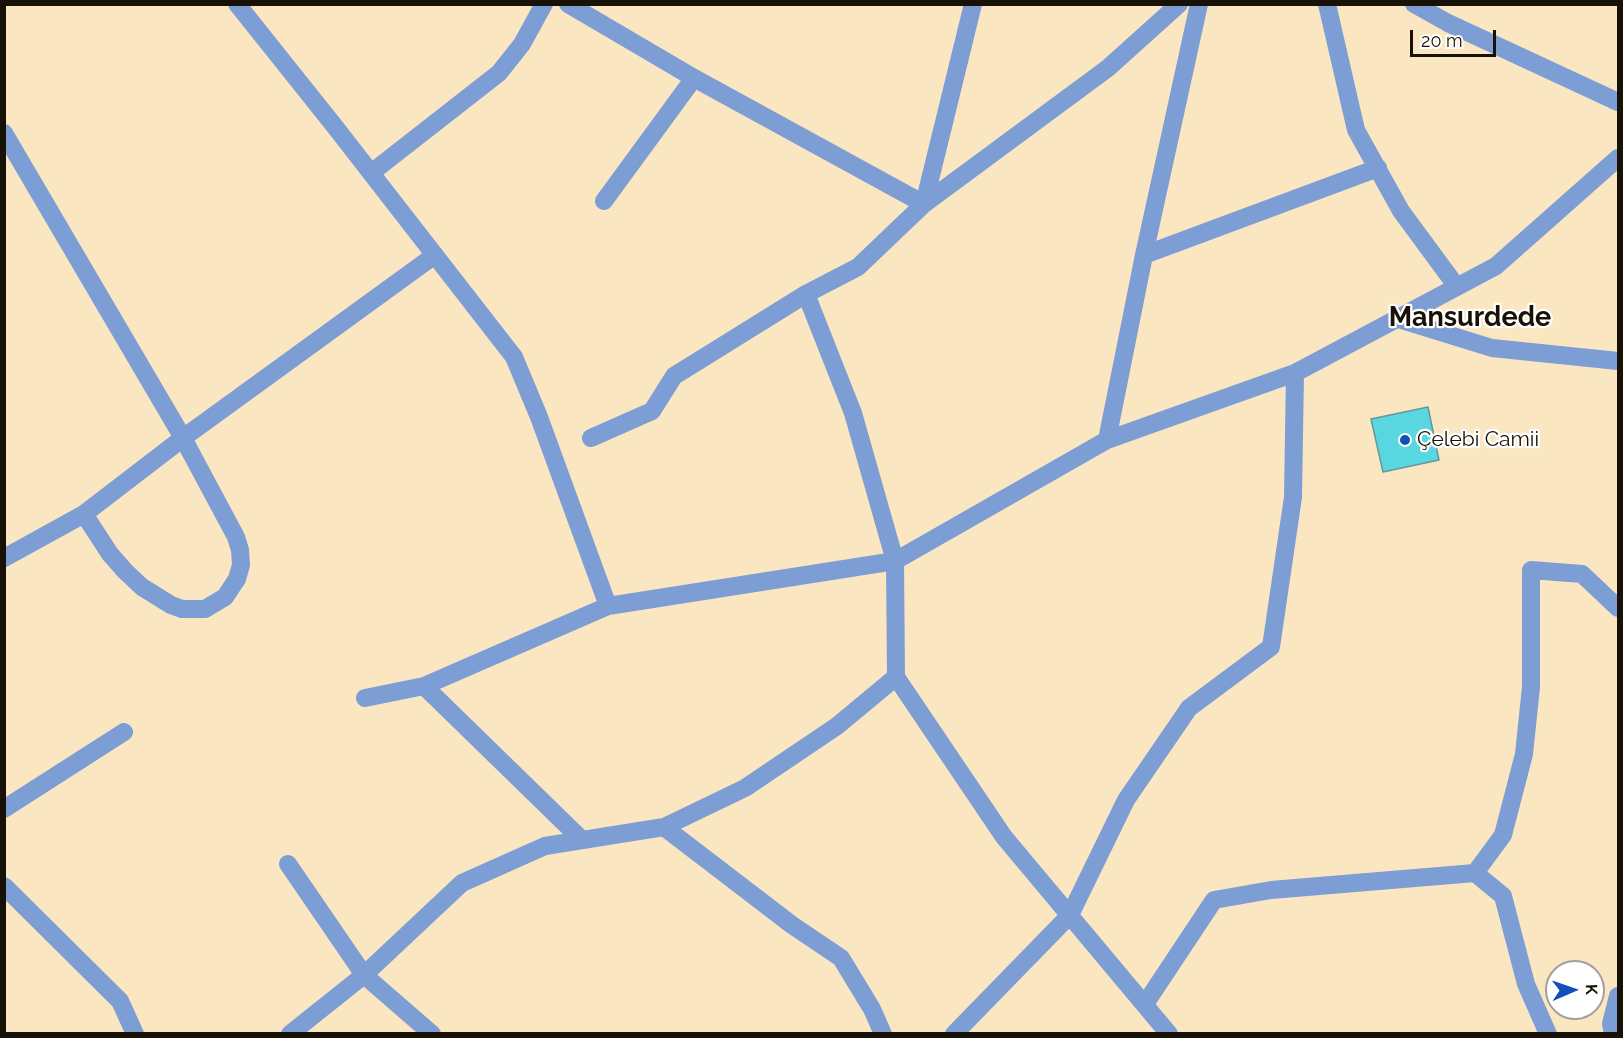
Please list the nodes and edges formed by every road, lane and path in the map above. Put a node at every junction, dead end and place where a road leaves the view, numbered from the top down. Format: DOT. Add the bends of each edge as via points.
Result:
graph roads {
  1 [pos="237,4"];
  2 [pos="544,4"];
  3 [pos="567,4"];
  4 [pos="973,4"];
  5 [pos="1179,4"];
  6 [pos="1200,4"];
  7 [pos="1327,4"];
  8 [pos="1414,4"];
  9 [pos="694,78"];
  10 [pos="1618,102"];
  11 [pos="4,133"];
  12 [pos="1618,158"];
  13 [pos="1378,168"];
  14 [pos="371,173"];
  15 [pos="604,201"];
  16 [pos="924,204"];
  17 [pos="435,255"];
  18 [pos="1144,255"];
  19 [pos="1457,287"];
  20 [pos="806,294"];
  21 [pos="1398,319"];
  22 [pos="1618,361"];
  23 [pos="1295,373"];
  24 [pos="183,438"];
  25 [pos="591,438"];
  26 [pos="1107,440"];
  27 [pos="84,514"];
  28 [pos="4,558"];
  29 [pos="895,561"];
  30 [pos="608,606"];
  31 [pos="1618,608"];
  32 [pos="896,677"];
  33 [pos="424,686"];
  34 [pos="365,698"];
  35 [pos="124,732"];
  36 [pos="4,809"];
  37 [pos="664,827"];
  38 [pos="582,840"];
  39 [pos="288,864"];
  40 [pos="1475,873"];
  41 [pos="4,886"];
  42 [pos="1070,915"];
  43 [pos="364,975"];
  44 [pos="1618,996"];
  45 [pos="1145,1004"];
  46 [pos="135,1034"];
  47 [pos="290,1034"];
  48 [pos="432,1034"];
  49 [pos="883,1034"];
  50 [pos="954,1034"];
  51 [pos="1169,1034"];
  52 [pos="1548,1034"];
  53 [pos="1613,1034"];
  1 -- 14 [label="street"];
  2 -- 14 [label="street" via="522,44 499,73"];
  3 -- 9 [label="street"];
  4 -- 16 [label="street"];
  5 -- 16 [label="street" via="1108,68"];
  6 -- 18 [label="street"];
  7 -- 13 [label="street" via="1356,130"];
  8 -- 10 [label="street"];
  9 -- 15 [label="street"];
  9 -- 16 [label="street"];
  11 -- 24 [label="street"];
  12 -- 19 [label="street" via="1496,266"];
  13 -- 18 [label="street"];
  13 -- 19 [label="street" via="1401,211"];
  14 -- 17 [label="street"];
  16 -- 20 [label="street" via="858,267"];
  17 -- 24 [label="street"];
  17 -- 30 [label="street" via="514,357"];
  18 -- 26 [label="street"];
  19 -- 21 [label="street"];
  20 -- 25 [label="street" via="674,376 652,411"];
  20 -- 29 [label="street" via="854,413"];
  21 -- 22 [label="street" via="1492,348"];
  21 -- 23 [label="street"];
  23 -- 26 [label="street"];
  23 -- 42 [label="street" via="1293,497 1271,647 1189,708 1126,800"];
  24 -- 27 [label="street"];
  24 -- 27 [label="street" via="240,550 237,579 225,597 206,609 171,605 125,572"];
  26 -- 29 [label="street"];
  27 -- 28 [label="street"];
  29 -- 30 [label="street"];
  29 -- 32 [label="street"];
  30 -- 33 [label="street"];
  31 -- 40 [label="street" via="1582,574 1531,570 1531,687 1524,754 1503,835"];
  32 -- 37 [label="street" via="837,726 745,788"];
  32 -- 42 [label="street" via="1004,837"];
  33 -- 34 [label="street"];
  33 -- 38 [label="street"];
  35 -- 36 [label="street"];
  37 -- 38 [label="street"];
  37 -- 49 [label="street" via="841,958"];
  38 -- 43 [label="street" via="545,846 462,883"];
  39 -- 43 [label="street"];
  40 -- 45 [label="street" via="1271,890 1214,900"];
  40 -- 52 [label="street" via="1503,896 1526,984"];
  41 -- 46 [label="street" via="120,1001"];
  42 -- 45 [label="street"];
  42 -- 50 [label="street"];
  43 -- 47 [label="street"];
  43 -- 48 [label="street"];
  44 -- 53 [label="street" via="1611,1024"];
  45 -- 51 [label="street"];
}
